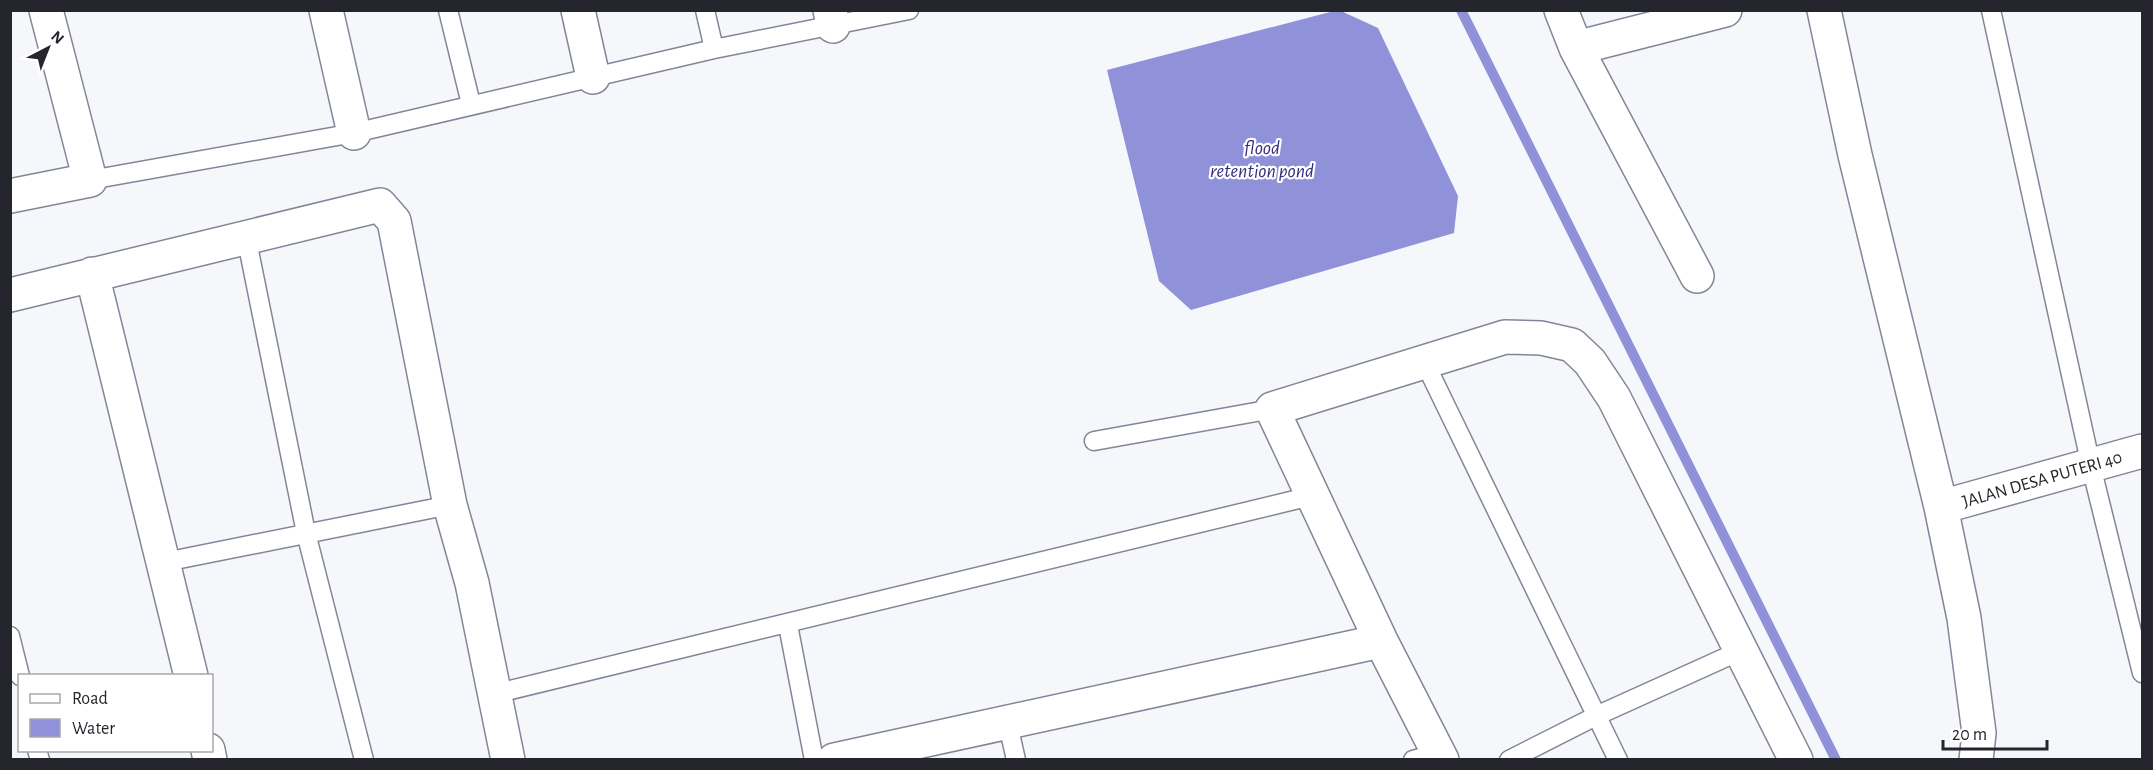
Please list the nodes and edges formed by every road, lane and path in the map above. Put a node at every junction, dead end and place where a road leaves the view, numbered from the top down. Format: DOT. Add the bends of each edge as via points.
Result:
graph roads {
  1 [pos="46,10"];
  2 [pos="326,10"];
  3 [pos="448,10"];
  4 [pos="578,10"];
  5 [pos="705,10"];
  6 [pos="909,10"];
  7 [pos="1561,10"];
  8 [pos="1725,10"];
  9 [pos="1824,10"];
  10 [pos="1991,10"];
  11 [pos="832,18"];
  12 [pos="1576,48"];
  13 [pos="714,49"];
  14 [pos="593,77"];
  15 [pos="471,104"];
  16 [pos="354,133"];
  17 [pos="90,180"];
  18 [pos="10,196"];
  19 [pos="246,236"];
  20 [pos="92,274"];
  21 [pos="1697,276"];
  22 [pos="10,295"];
  23 [pos="1424,361"];
  24 [pos="1272,409"];
  25 [pos="1094,441"];
  26 [pos="2142,451"];
  27 [pos="2091,466"];
  28 [pos="1311,496"];
  29 [pos="450,505"];
  30 [pos="1941,507"];
  31 [pos="306,533"];
  32 [pos="165,562"];
  33 [pos="788,624"];
  34 [pos="10,636"];
  35 [pos="1381,641"];
  36 [pos="1742,650"];
  37 [pos="2142,673"];
  38 [pos="20,674"];
  39 [pos="191,674"];
  40 [pos="495,694"];
  41 [pos="1596,716"];
  42 [pos="1007,720"];
  43 [pos="1432,757"];
  44 [pos="364,759"];
  45 [pos="508,759"];
  46 [pos="814,759"];
  47 [pos="834,759"];
  48 [pos="1016,759"];
  49 [pos="1509,759"];
  50 [pos="1618,759"];
  51 [pos="1796,759"];
  52 [pos="1976,759"];
  1 -- 17 [label="street"];
  2 -- 16 [label="street"];
  3 -- 15 [label="lane"];
  4 -- 14 [label="street"];
  5 -- 13 [label="lane"];
  6 -- 11 [label="lane"];
  7 -- 12 [label="street"];
  8 -- 12 [label="street"];
  9 -- 30 [label="street" via="1855,155"];
  10 -- 27 [label="lane"];
  11 -- 13 [label="lane"];
  12 -- 21 [label="street"];
  13 -- 14 [label="lane"];
  14 -- 15 [label="lane"];
  15 -- 16 [label="lane"];
  16 -- 17 [label="lane"];
  17 -- 18 [label="street"];
  19 -- 20 [label="street"];
  19 -- 29 [label="street" via="380,205 387,210 394,221"];
  19 -- 31 [label="lane"];
  20 -- 22 [label="street"];
  20 -- 32 [label="street"];
  23 -- 24 [label="street"];
  23 -- 36 [label="street" via="1505,337 1541,338 1572,345 1590,362 1614,398"];
  23 -- 41 [label="lane"];
  24 -- 25 [label="lane"];
  24 -- 28 [label="street"];
  26 -- 27 [label="street, JALAN DESA PUTERI 40"];
  27 -- 30 [label="street, JALAN DESA PUTERI 40"];
  27 -- 37 [label="lane"];
  28 -- 33 [label="lane"];
  28 -- 35 [label="street"];
  29 -- 31 [label="lane"];
  29 -- 40 [label="street" via="472,583"];
  30 -- 52 [label="street" via="1964,618 1979,733"];
  31 -- 32 [label="lane"];
  31 -- 44 [label="lane"];
  32 -- 39 [label="street"];
  33 -- 40 [label="lane"];
  33 -- 46 [label="lane"];
  34 -- 38 [label="lane"];
  35 -- 42 [label="street"];
  35 -- 43 [label="street"];
  36 -- 41 [label="lane"];
  36 -- 51 [label="street"];
  40 -- 45 [label="street"];
  41 -- 49 [label="lane"];
  41 -- 50 [label="lane"];
  42 -- 47 [label="street"];
  42 -- 48 [label="lane"];
}
